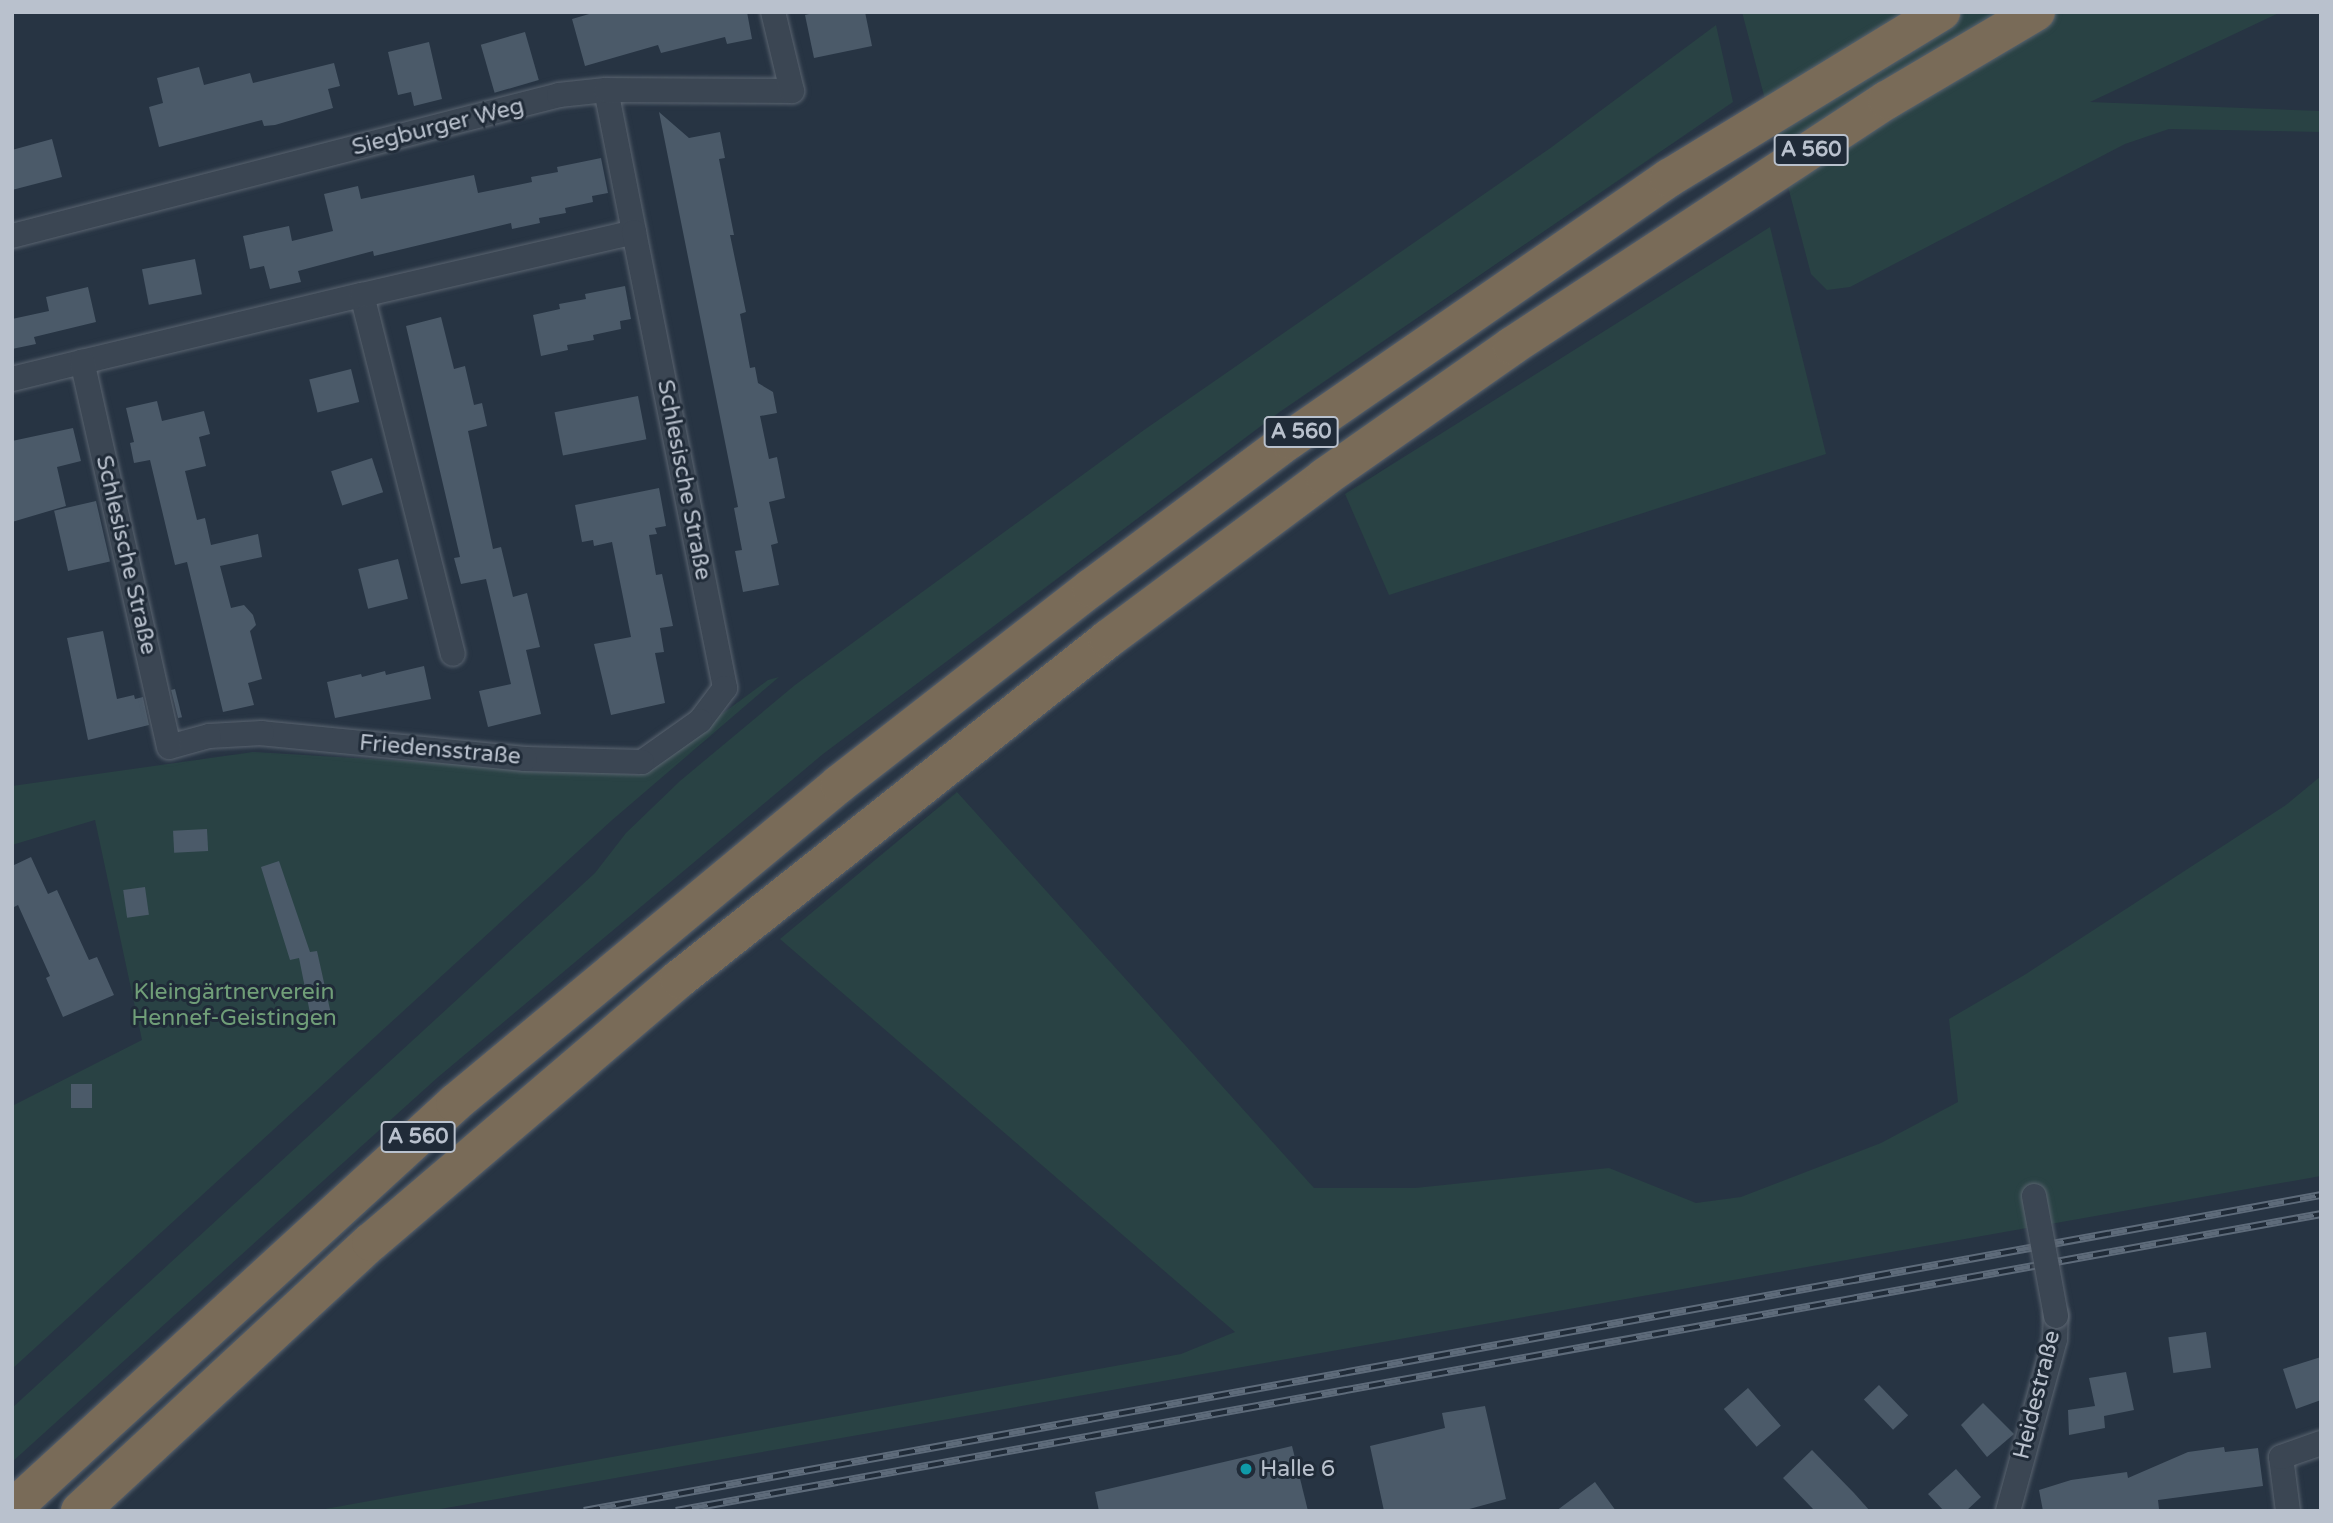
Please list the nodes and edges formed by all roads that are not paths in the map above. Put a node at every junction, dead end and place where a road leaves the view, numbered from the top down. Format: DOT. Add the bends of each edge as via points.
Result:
graph roads {
  1 [pos="773,12"];
  2 [pos="1941,12"];
  3 [pos="2036,12"];
  4 [pos="607,90"];
  5 [pos="634,232"];
  6 [pos="12,236"];
  7 [pos="362,295"];
  8 [pos="82,362"];
  9 [pos="14,381"];
  10 [pos="453,654"];
  11 [pos="700,721"];
  12 [pos="169,747"];
  13 [pos="2034,1196"];
  14 [pos="2321,1443"];
  15 [pos="12,1509"];
  16 [pos="80,1511"];
  17 [pos="2008,1511"];
  18 [pos="2288,1511"];
  1 -- 4 [label="street, Siegburger Weg" via="792,91"];
  2 -- 15 [label="highway, A 560" via="1635,201 1289,440 1091,587 839,784 455,1103"];
  3 -- 16 [label="highway, A 560" via="1887,100 1512,345 1108,639 680,979 371,1242"];
  4 -- 5 [label="street, Schlesische Straße"];
  4 -- 6 [label="street, Siegburger Weg" via="559,95"];
  5 -- 7 [label="street"];
  5 -- 11 [label="street, Schlesische Straße" via="725,688"];
  7 -- 8 [label="street"];
  7 -- 10 [label="street"];
  8 -- 9 [label="street"];
  8 -- 12 [label="street, Schlesische Straße"];
  11 -- 12 [label="street, Friedensstraße" via="642,762 525,759 262,733 209,736"];
  13 -- 17 [label="street, Heidestraße, bridge" via="2056,1316 2055,1339"];
  14 -- 18 [label="street" via="2281,1457"];
}
